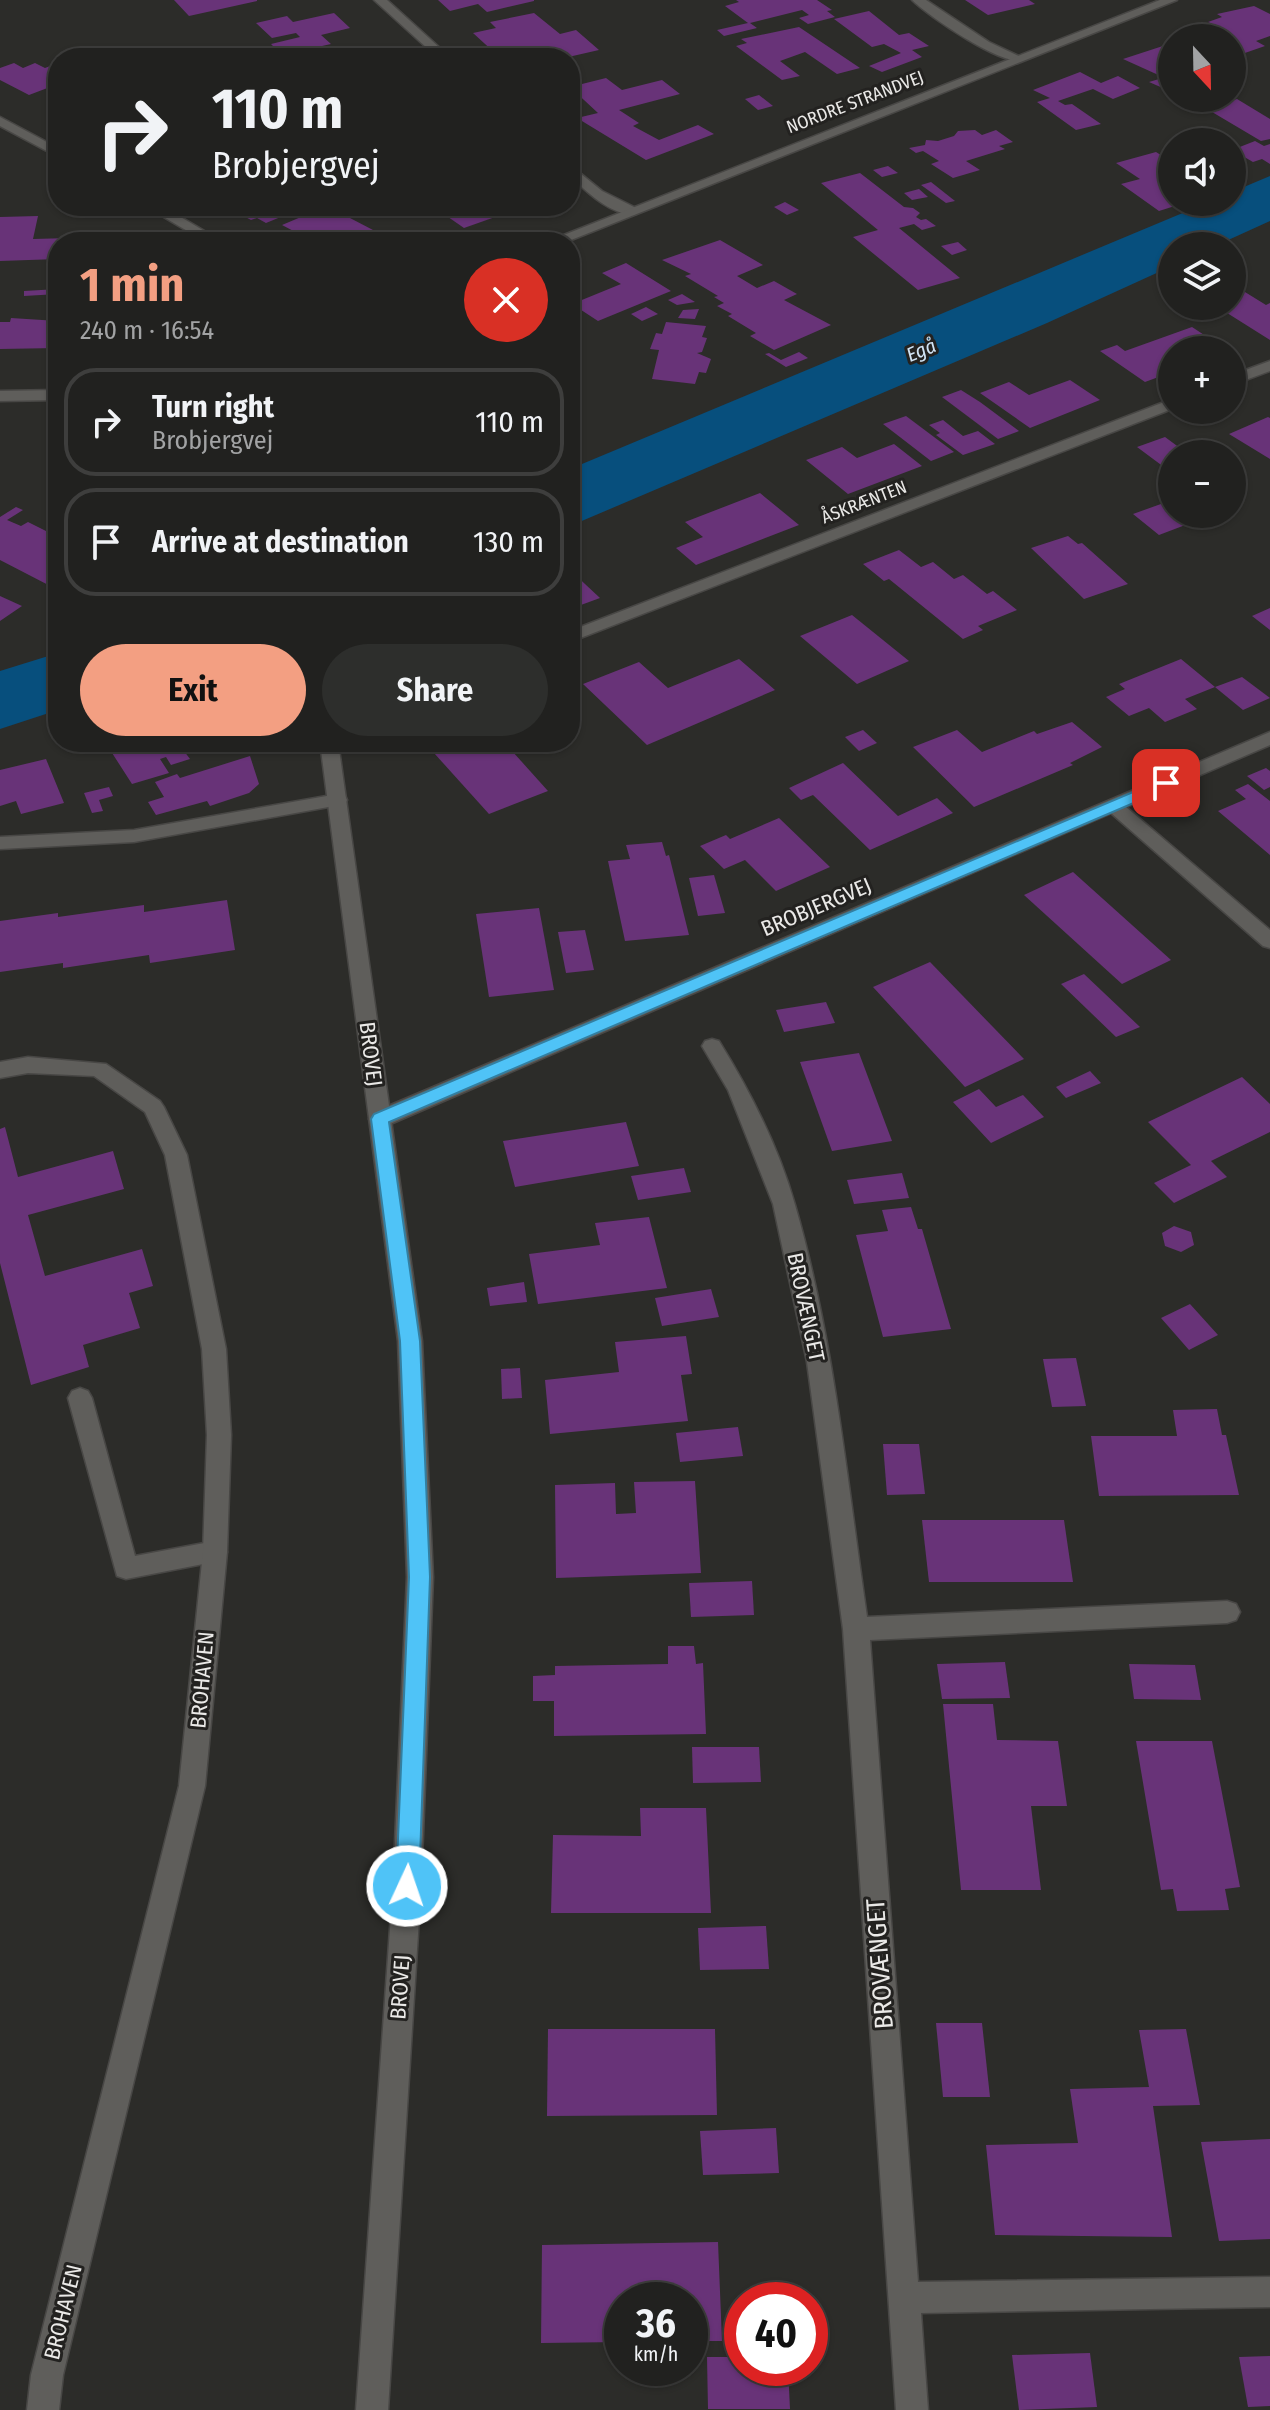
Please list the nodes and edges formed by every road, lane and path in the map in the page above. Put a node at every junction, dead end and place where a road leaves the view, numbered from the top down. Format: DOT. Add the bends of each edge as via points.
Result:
graph roads {
  1 [pos="380,0"];
  2 [pos="918,0"];
  3 [pos="1171,0"];
  4 [pos="434,48"];
  5 [pos="1019,59"];
  6 [pos="0,121"];
  7 [pos="48,147"];
  8 [pos="580,178"];
  9 [pos="631,211"];
  10 [pos="170,216"];
  11 [pos="198,232"];
  12 [pos="578,232"];
  13 [pos="1270,366"];
  14 [pos="1246,375"];
  15 [pos="48,395"];
  16 [pos="0,396"];
  17 [pos="1158,409"];
  18 [pos="580,633"];
  19 [pos="1270,738"];
  20 [pos="331,752"];
  21 [pos="338,800"];
  22 [pos="1114,806"];
  23 [pos="0,843"];
  24 [pos="1270,941"];
  25 [pos="712,1046"];
  26 [pos="0,1070"];
  27 [pos="380,1119"];
  28 [pos="80,1398"];
  29 [pos="215,1552"];
  30 [pos="1227,1612"];
  31 [pos="856,1629"];
  32 [pos="1270,2292"];
  33 [pos="904,2298"];
  34 [pos="43,2410"];
  35 [pos="372,2410"];
  36 [pos="912,2410"];
  1 -- 4 [label="street"];
  2 -- 5 [label="street" via="985,45"];
  3 -- 5 [label="street, NORDRE STRANDVEJ"];
  5 -- 9 [label="street, NORDRE STRANDVEJ"];
  6 -- 7 [label="street"];
  8 -- 9 [label="street" via="597,194"];
  9 -- 12 [label="street, NORDRE STRANDVEJ"];
  10 -- 11 [label="street"];
  13 -- 14 [label="street"];
  15 -- 16 [label="street"];
  17 -- 18 [label="street, ÅSKRÆNTEN"];
  19 -- 22 [label="street, BROBJERGVEJ"];
  20 -- 21 [label="street, BROVEJ"];
  21 -- 23 [label="street" via="134,836"];
  21 -- 27 [label="street, BROVEJ"];
  22 -- 24 [label="street"];
  22 -- 27 [label="street, BROBJERGVEJ"];
  25 -- 31 [label="street, BROVÆNGET" via="738,1089 784,1204 819,1362"];
  26 -- 29 [label="street, BROHAVEN" via="28,1065 99,1069 153,1107 176,1155 214,1349 219,1435"];
  27 -- 35 [label="street, BROVEJ" via="410,1341 420,1577 407,1886"];
  28 -- 29 [label="street" via="126,1568"];
  29 -- 34 [label="street, BROHAVEN" via="192,1786 47,2375"];
  30 -- 31 [label="street"];
  31 -- 33 [label="street, BROVÆNGET"];
  32 -- 33 [label="street"];
  33 -- 36 [label="street, BROVÆNGET"];
}
